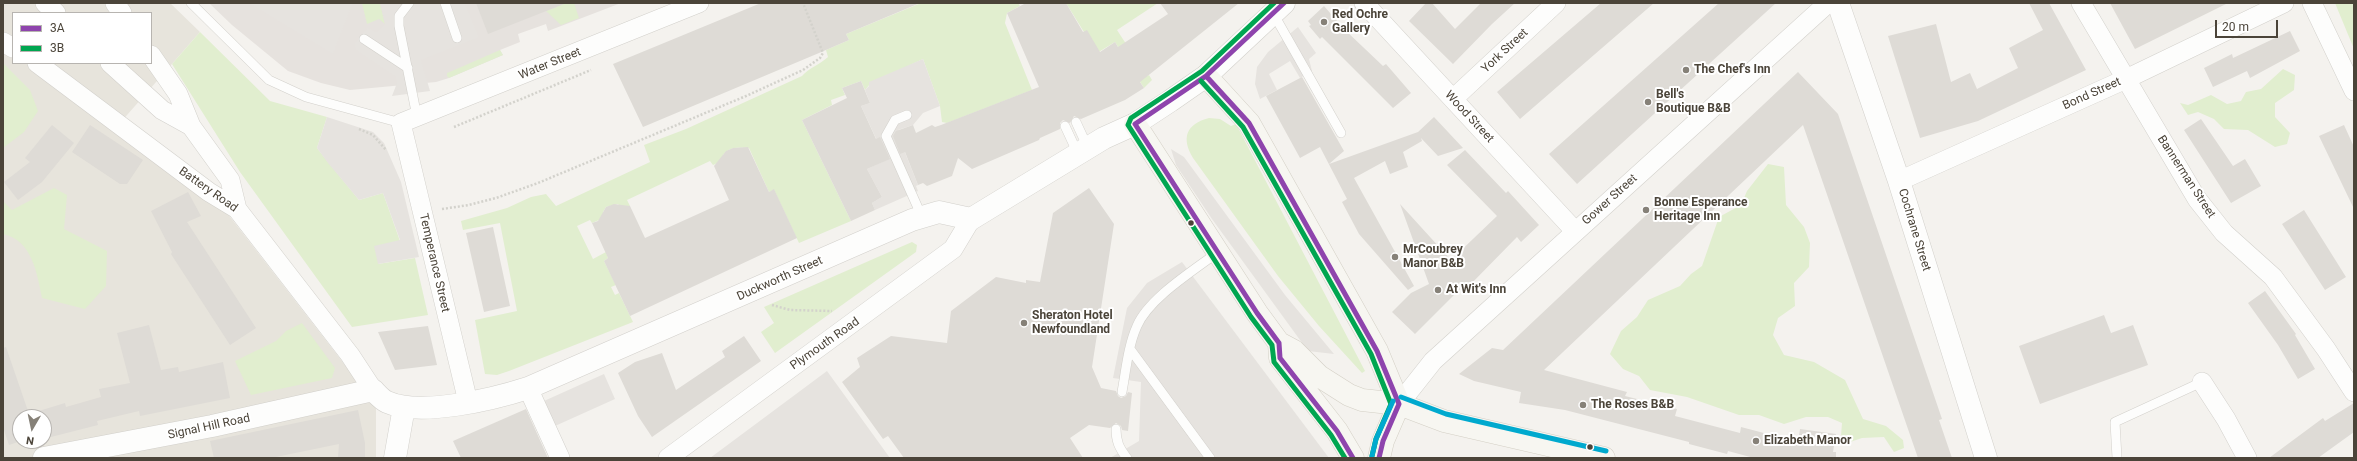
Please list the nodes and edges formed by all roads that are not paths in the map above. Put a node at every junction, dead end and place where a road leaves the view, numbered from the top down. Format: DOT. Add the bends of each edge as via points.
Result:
graph roads {
  1 [pos="46,3"];
  2 [pos="115,3"];
  3 [pos="191,3"];
  4 [pos="409,3"];
  5 [pos="445,3"];
  6 [pos="699,3"];
  7 [pos="1364,3"];
  8 [pos="1556,3"];
  9 [pos="1828,3"];
  10 [pos="1838,3"];
  11 [pos="2081,3"];
  12 [pos="2284,3"];
  13 [pos="2312,3"];
  14 [pos="1278,8"];
  15 [pos="55,12"];
  16 [pos="121,12"];
  17 [pos="364,38"];
  18 [pos="457,38"];
  19 [pos="3,42"];
  20 [pos="12,47"];
  21 [pos="152,56"];
  22 [pos="38,64"];
  23 [pos="111,64"];
  24 [pos="408,68"];
  25 [pos="1206,76"];
  26 [pos="2126,79"];
  27 [pos="2354,92"];
  28 [pos="1453,99"];
  29 [pos="907,115"];
  30 [pos="409,120"];
  31 [pos="1076,122"];
  32 [pos="1135,124"];
  33 [pos="191,126"];
  34 [pos="1065,126"];
  35 [pos="1342,134"];
  36 [pos="1083,151"];
  37 [pos="1899,181"];
  38 [pos="237,209"];
  39 [pos="922,217"];
  40 [pos="970,219"];
  41 [pos="1575,231"];
  42 [pos="1218,252"];
  43 [pos="1279,343"];
  44 [pos="1130,349"];
  45 [pos="2202,382"];
  46 [pos="528,388"];
  47 [pos="373,390"];
  48 [pos="1122,392"];
  49 [pos="2354,392"];
  50 [pos="468,402"];
  51 [pos="1399,404"];
  52 [pos="404,407"];
  53 [pos="1116,429"];
  54 [pos="99,454"];
  55 [pos="44,458"];
  56 [pos="395,458"];
  57 [pos="560,458"];
  58 [pos="668,458"];
  59 [pos="1127,458"];
  60 [pos="1210,458"];
  61 [pos="1353,458"];
  62 [pos="1378,458"];
  63 [pos="1604,458"];
  64 [pos="1986,458"];
  65 [pos="2117,458"];
  66 [pos="2247,458"];
  1 -- 15 [label="street"];
  2 -- 16 [label="street"];
  3 -- 30 [label="lane" via="269,80 306,97"];
  4 -- 24 [label="lane" via="399,16"];
  5 -- 18 [label="lane"];
  6 -- 30 [label="street, Water Street"];
  7 -- 28 [label="street, Wood Street"];
  8 -- 28 [label="street, York Street"];
  9 -- 41 [label="street, Gower Street"];
  10 -- 37 [label="street, Cochrane Street"];
  11 -- 26 [label="street, Bannerman Street"];
  12 -- 26 [label="street, Bond Street"];
  13 -- 27 [label="street"];
  14 -- 25 [label="street"];
  14 -- 35 [label="lane"];
  17 -- 24 [label="lane"];
  19 -- 20 [label="street"];
  21 -- 33 [label="street" via="178,94"];
  22 -- 38 [label="street, Battery Road" via="209,192"];
  23 -- 33 [label="street" via="162,110"];
  24 -- 30 [label="lane"];
  25 -- 32 [label="street"];
  25 -- 51 [label="main road" via="1249,123 1377,351"];
  26 -- 37 [label="street, Bond Street"];
  26 -- 49 [label="street, Bannerman Street" via="2209,215 2224,233 2273,278 2326,349"];
  28 -- 41 [label="street, Wood Street"];
  29 -- 39 [label="lane" via="895,120 886,136"];
  30 -- 50 [label="street, Temperance Street" via="422,211"];
  31 -- 36 [label="lane"];
  32 -- 36 [label="street"];
  32 -- 42 [label="main road"];
  33 -- 38 [label="street" via="230,180"];
  34 -- 36 [label="lane"];
  36 -- 40 [label="street"];
  37 -- 64 [label="street, Cochrane Street"];
  38 -- 47 [label="street, Battery Road" via="350,355"];
  39 -- 40 [label="street, Duckworth Street" via="939,212"];
  39 -- 46 [label="street, Duckworth Street"];
  40 -- 58 [label="street, Plymouth Road" via="953,249"];
  41 -- 51 [label="street, Gower Street" via="1433,361"];
  42 -- 43 [label="main road"];
  42 -- 44 [label="lane" via="1146,311 1137,325"];
  43 -- 51 [label="main road" via="1294,351 1319,376 1349,395 1362,400"];
  43 -- 61 [label="main road" via="1280,358 1337,431"];
  44 -- 48 [label="lane"];
  44 -- 60 [label="lane"];
  45 -- 65 [label="lane" via="2116,422"];
  45 -- 66 [label="street"];
  46 -- 50 [label="street, Duckworth Street"];
  46 -- 57 [label="street"];
  47 -- 52 [label="street, Duckworth Street" via="386,402"];
  47 -- 54 [label="street, Signal Hill Road"];
  50 -- 52 [label="street, Duckworth Street"];
  51 -- 62 [label="main road"];
  51 -- 63 [label="main road" via="1444,421"];
  52 -- 56 [label="street"];
  53 -- 59 [label="lane" via="1120,449"];
  54 -- 55 [label="street, Signal Hill Road"];
}
